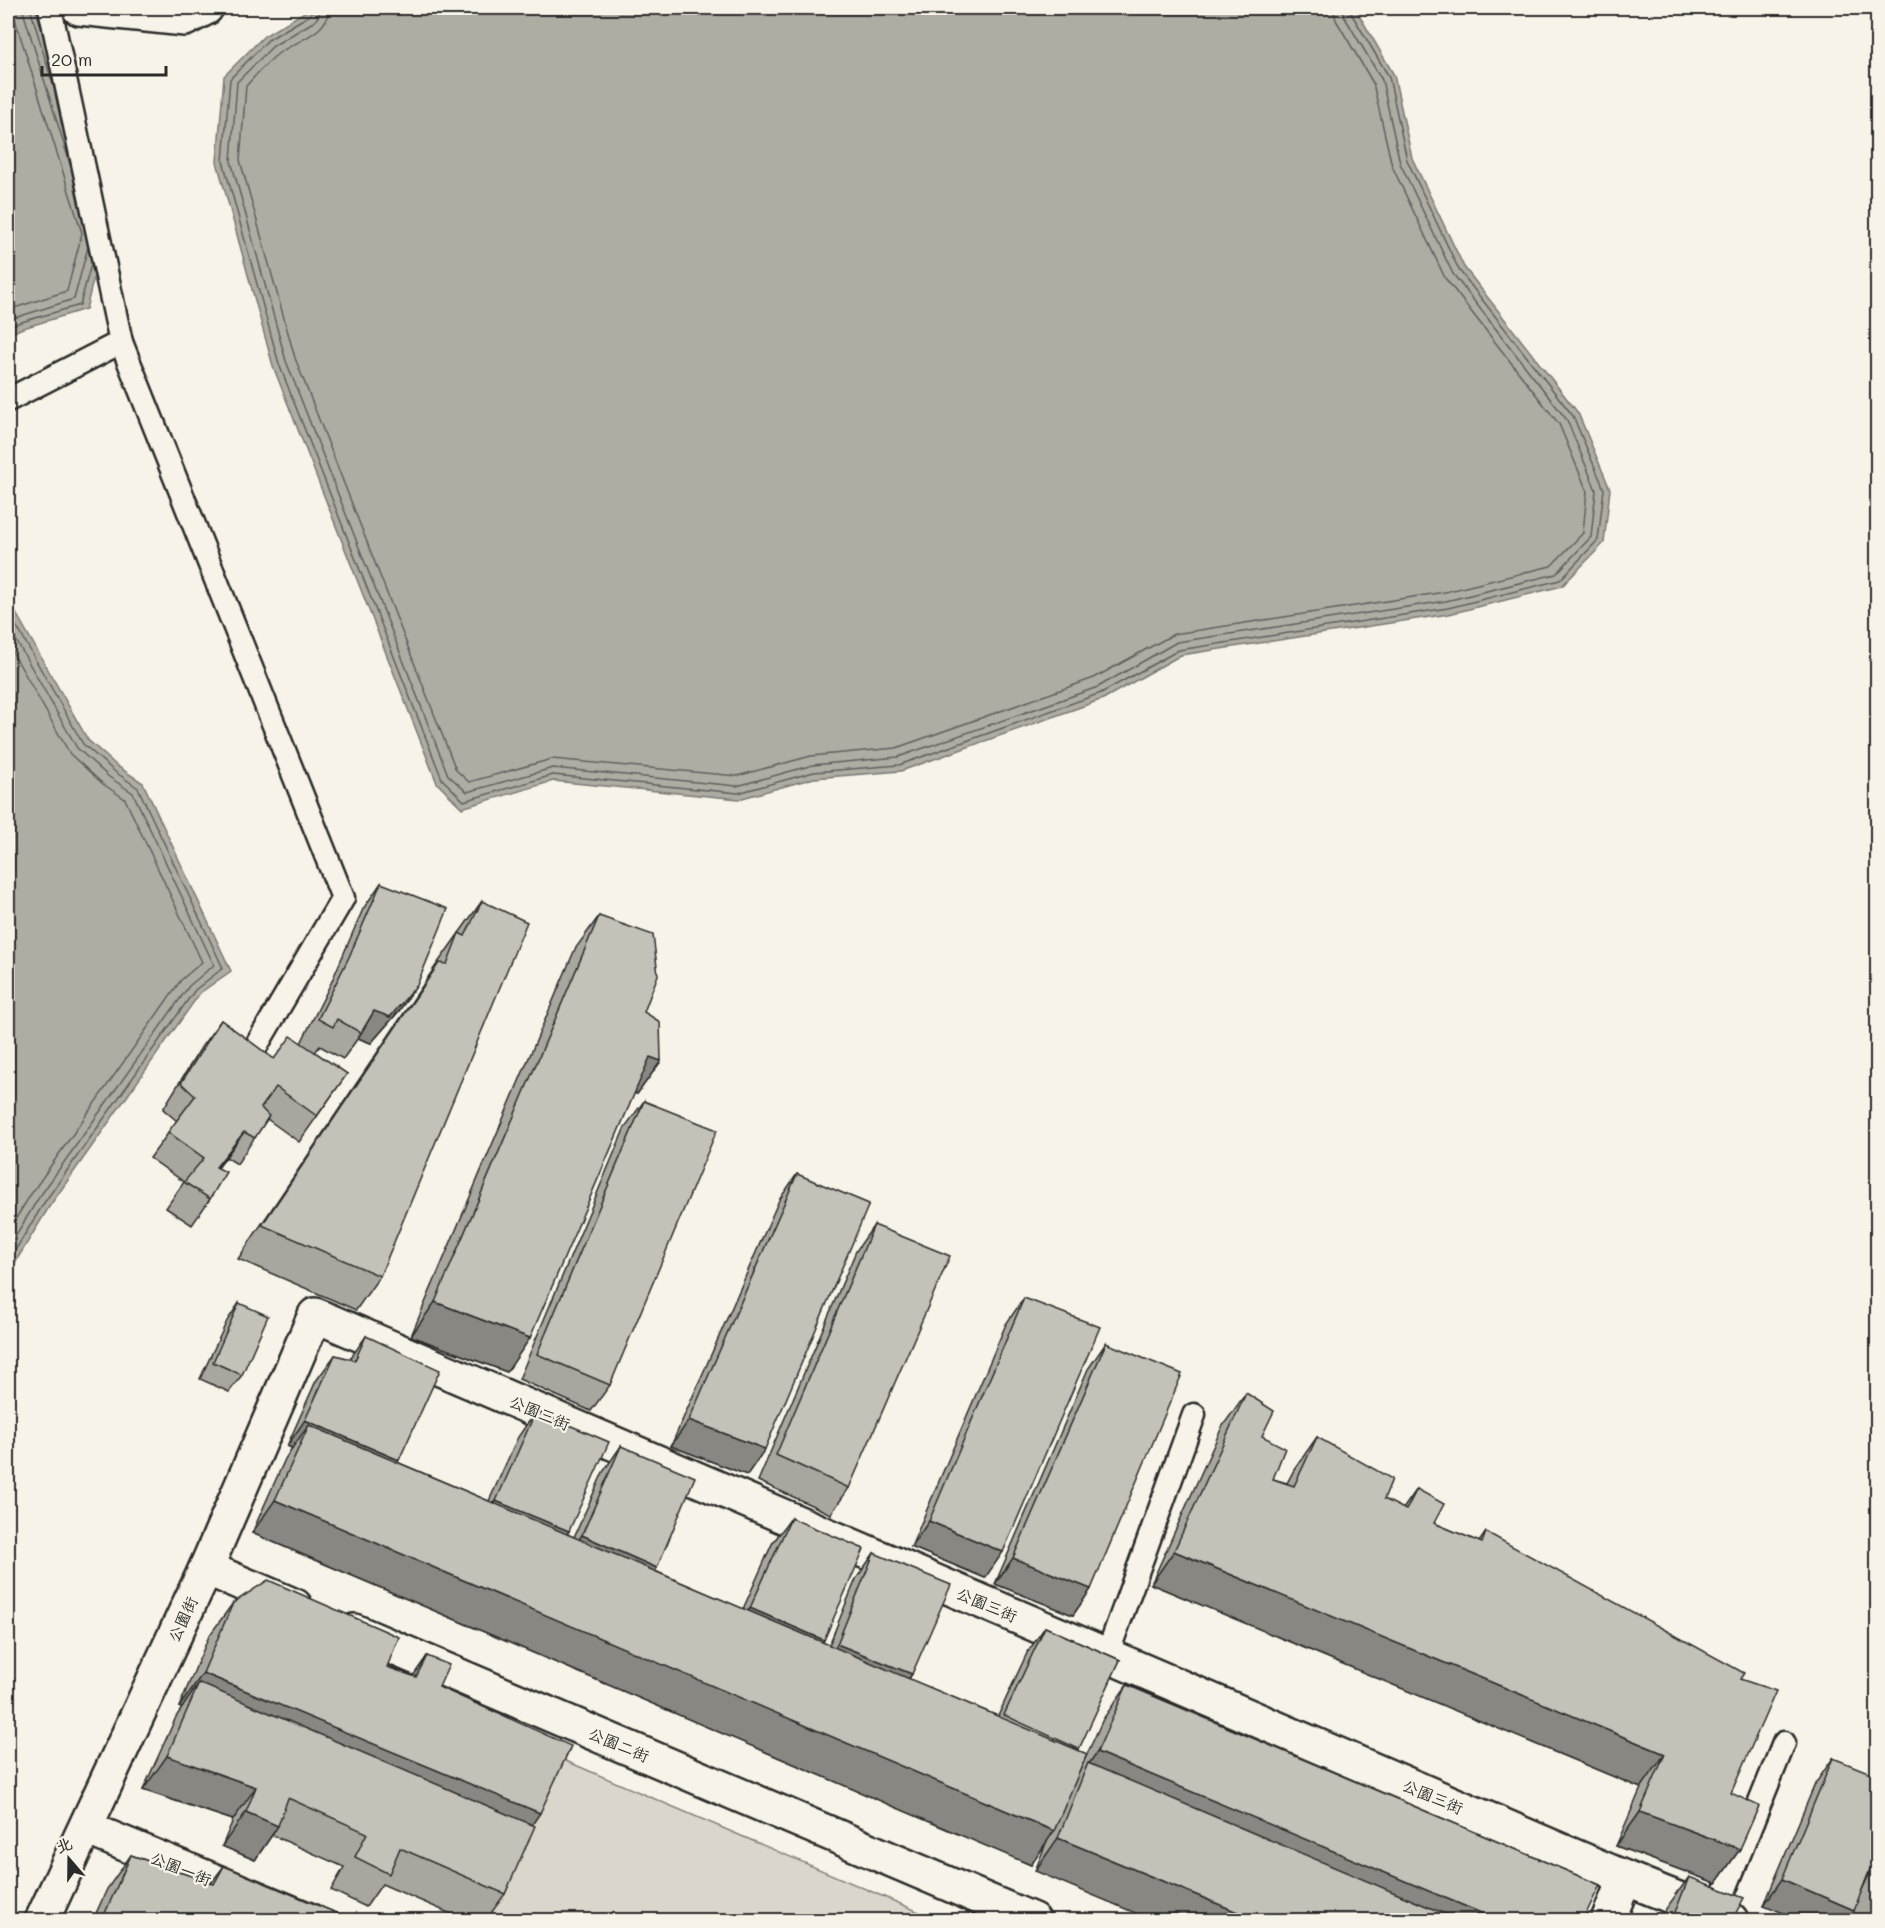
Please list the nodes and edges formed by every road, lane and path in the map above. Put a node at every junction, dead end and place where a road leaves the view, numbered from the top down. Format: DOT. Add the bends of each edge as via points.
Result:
graph roads {
  1 [pos="50,8"];
  2 [pos="79,8"];
  3 [pos="206,8"];
  4 [pos="121,342"];
  5 [pos="8,400"];
  6 [pos="252,1053"];
  7 [pos="315,1315"];
  8 [pos="1194,1415"];
  9 [pos="206,1568"];
  10 [pos="1107,1655"];
  11 [pos="1784,1743"];
  12 [pos="86,1828"];
  13 [pos="1625,1878"];
  14 [pos="1723,1917"];
  15 [pos="42,1920"];
  16 [pos="309,1920"];
  17 [pos="1033,1920"];
  18 [pos="1608,1920"];
  1 -- 4 [label="lane"];
  2 -- 3 [label="street" via="185,19"];
  4 -- 5 [label="lane"];
  4 -- 6 [label="lane" via="344,898"];
  7 -- 9 [label="street, 公園街"];
  7 -- 10 [label="street, 公園三街"];
  8 -- 10 [label="lane"];
  9 -- 12 [label="street, 公園街"];
  9 -- 17 [label="street, 公園二街"];
  10 -- 13 [label="street, 公園三街"];
  11 -- 14 [label="lane"];
  12 -- 15 [label="street, 公園街"];
  12 -- 16 [label="street, 公園一街"];
  13 -- 14 [label="street, 公園三街"];
  13 -- 18 [label="street"];
}
